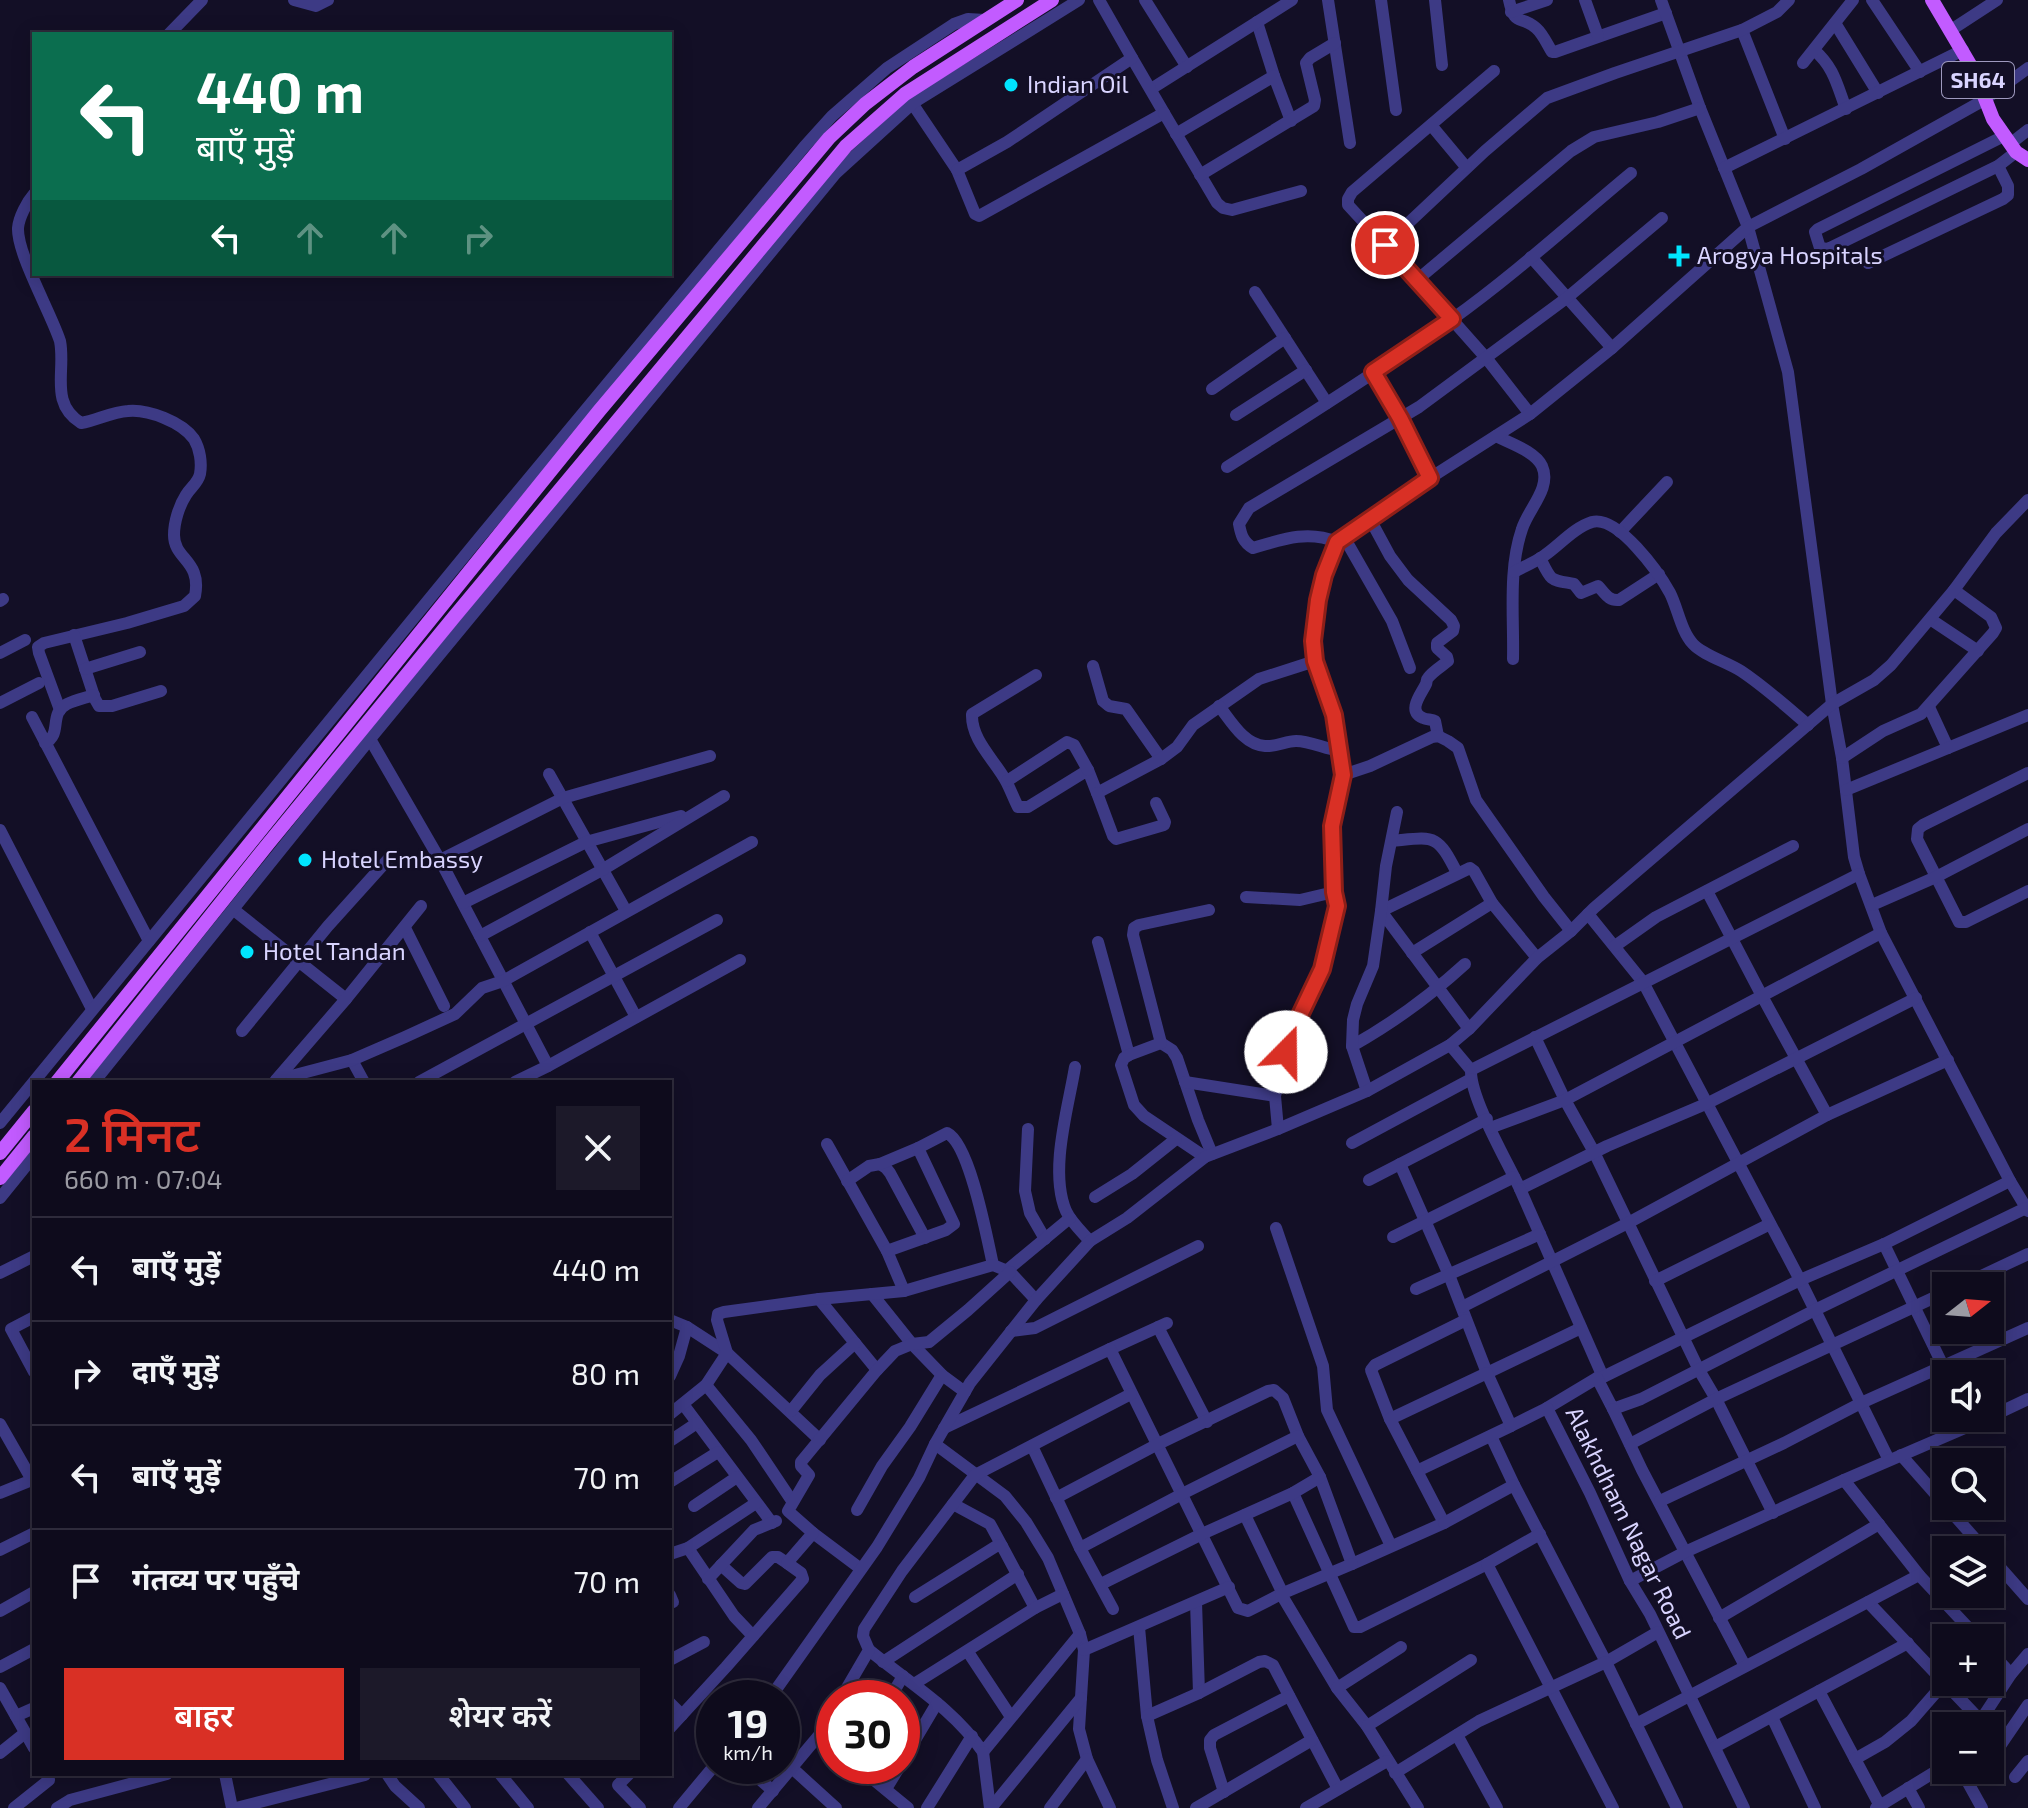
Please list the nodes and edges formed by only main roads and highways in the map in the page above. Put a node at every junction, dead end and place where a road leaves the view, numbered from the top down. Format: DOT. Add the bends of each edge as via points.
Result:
graph roads {
  1 [pos="1017,0"];
  2 [pos="1052,0"];
  3 [pos="1932,0"];
  4 [pos="2018,153"];
  5 [pos="59,1080"];
  6 [pos="80,1080"];
  7 [pos="32,1113"];
  8 [pos="32,1138"];
  9 [pos="0,1153"];
  10 [pos="0,1178"];
  1 -- 5 [label="main road" via="913,67 829,138 589,424"];
  2 -- 6 [label="main road" via="846,146 268,844"];
  3 -- 4 [label="main road, SH64"];
  7 -- 9 [label="main road"];
  8 -- 10 [label="main road"];
}
